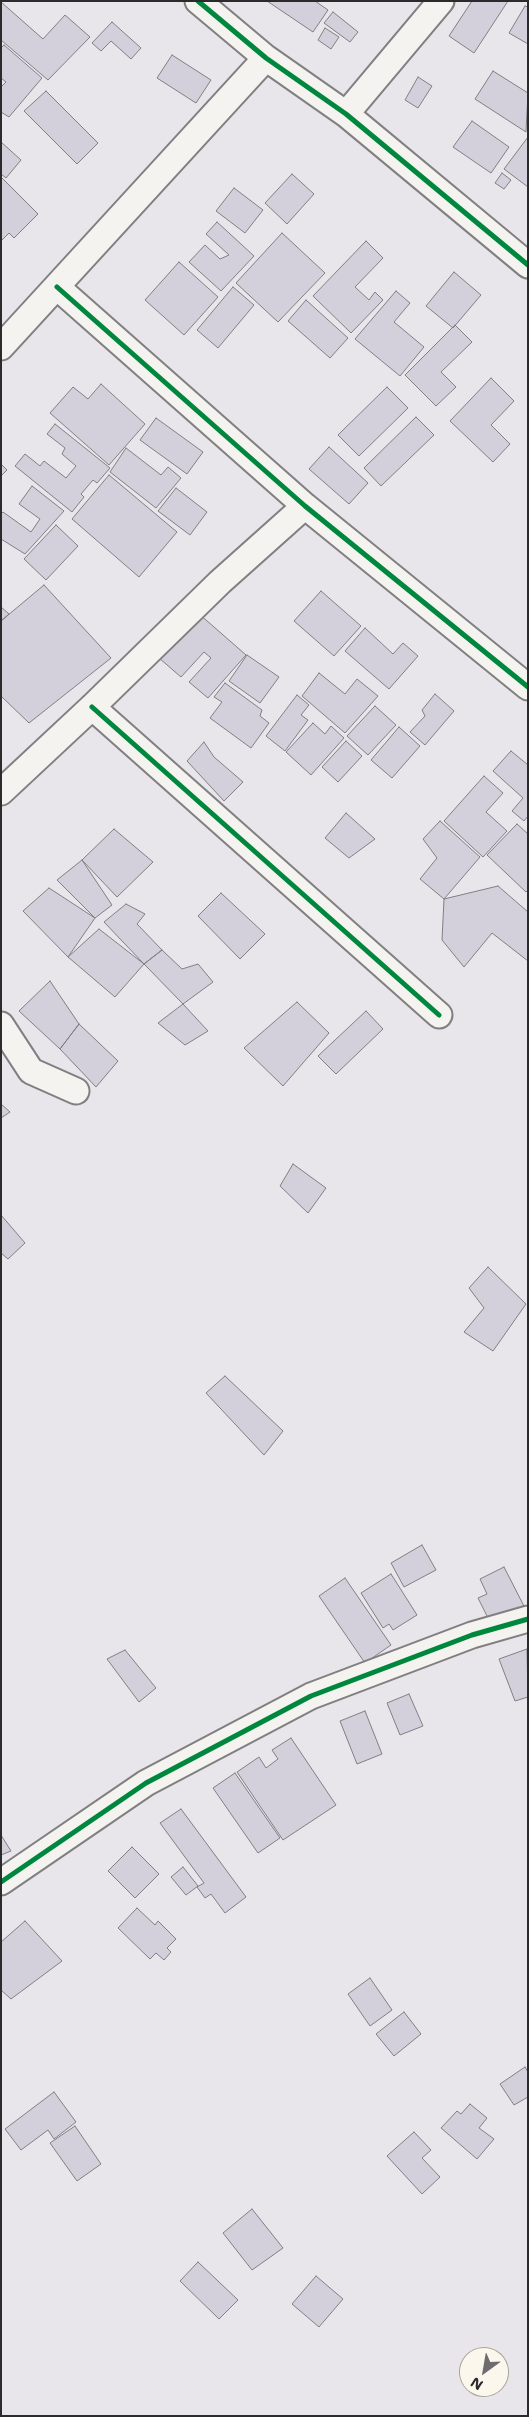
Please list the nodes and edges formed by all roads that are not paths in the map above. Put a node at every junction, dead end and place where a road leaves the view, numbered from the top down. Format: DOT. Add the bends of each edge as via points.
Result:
graph roads {
  1 [pos="198,1"];
  2 [pos="441,1"];
  3 [pos="266,58"];
  4 [pos="346,114"];
  5 [pos="528,265"];
  6 [pos="56,287"];
  7 [pos="1,346"];
  8 [pos="305,506"];
  9 [pos="528,687"];
  10 [pos="92,707"];
  11 [pos="1,792"];
  12 [pos="438,1014"];
  13 [pos="1,1025"];
  14 [pos="76,1091"];
  15 [pos="528,1620"];
  16 [pos="1,1882"];
  1 -- 3 [label="street"];
  2 -- 4 [label="street"];
  3 -- 4 [label="street"];
  3 -- 6 [label="street"];
  4 -- 5 [label="street"];
  6 -- 7 [label="street"];
  6 -- 8 [label="street"];
  8 -- 9 [label="street"];
  8 -- 10 [label="street" via="220,582"];
  10 -- 11 [label="street"];
  10 -- 12 [label="street"];
  13 -- 14 [label="street" via="31,1071"];
  15 -- 16 [label="street" via="472,1635 311,1696 146,1783"];
}
